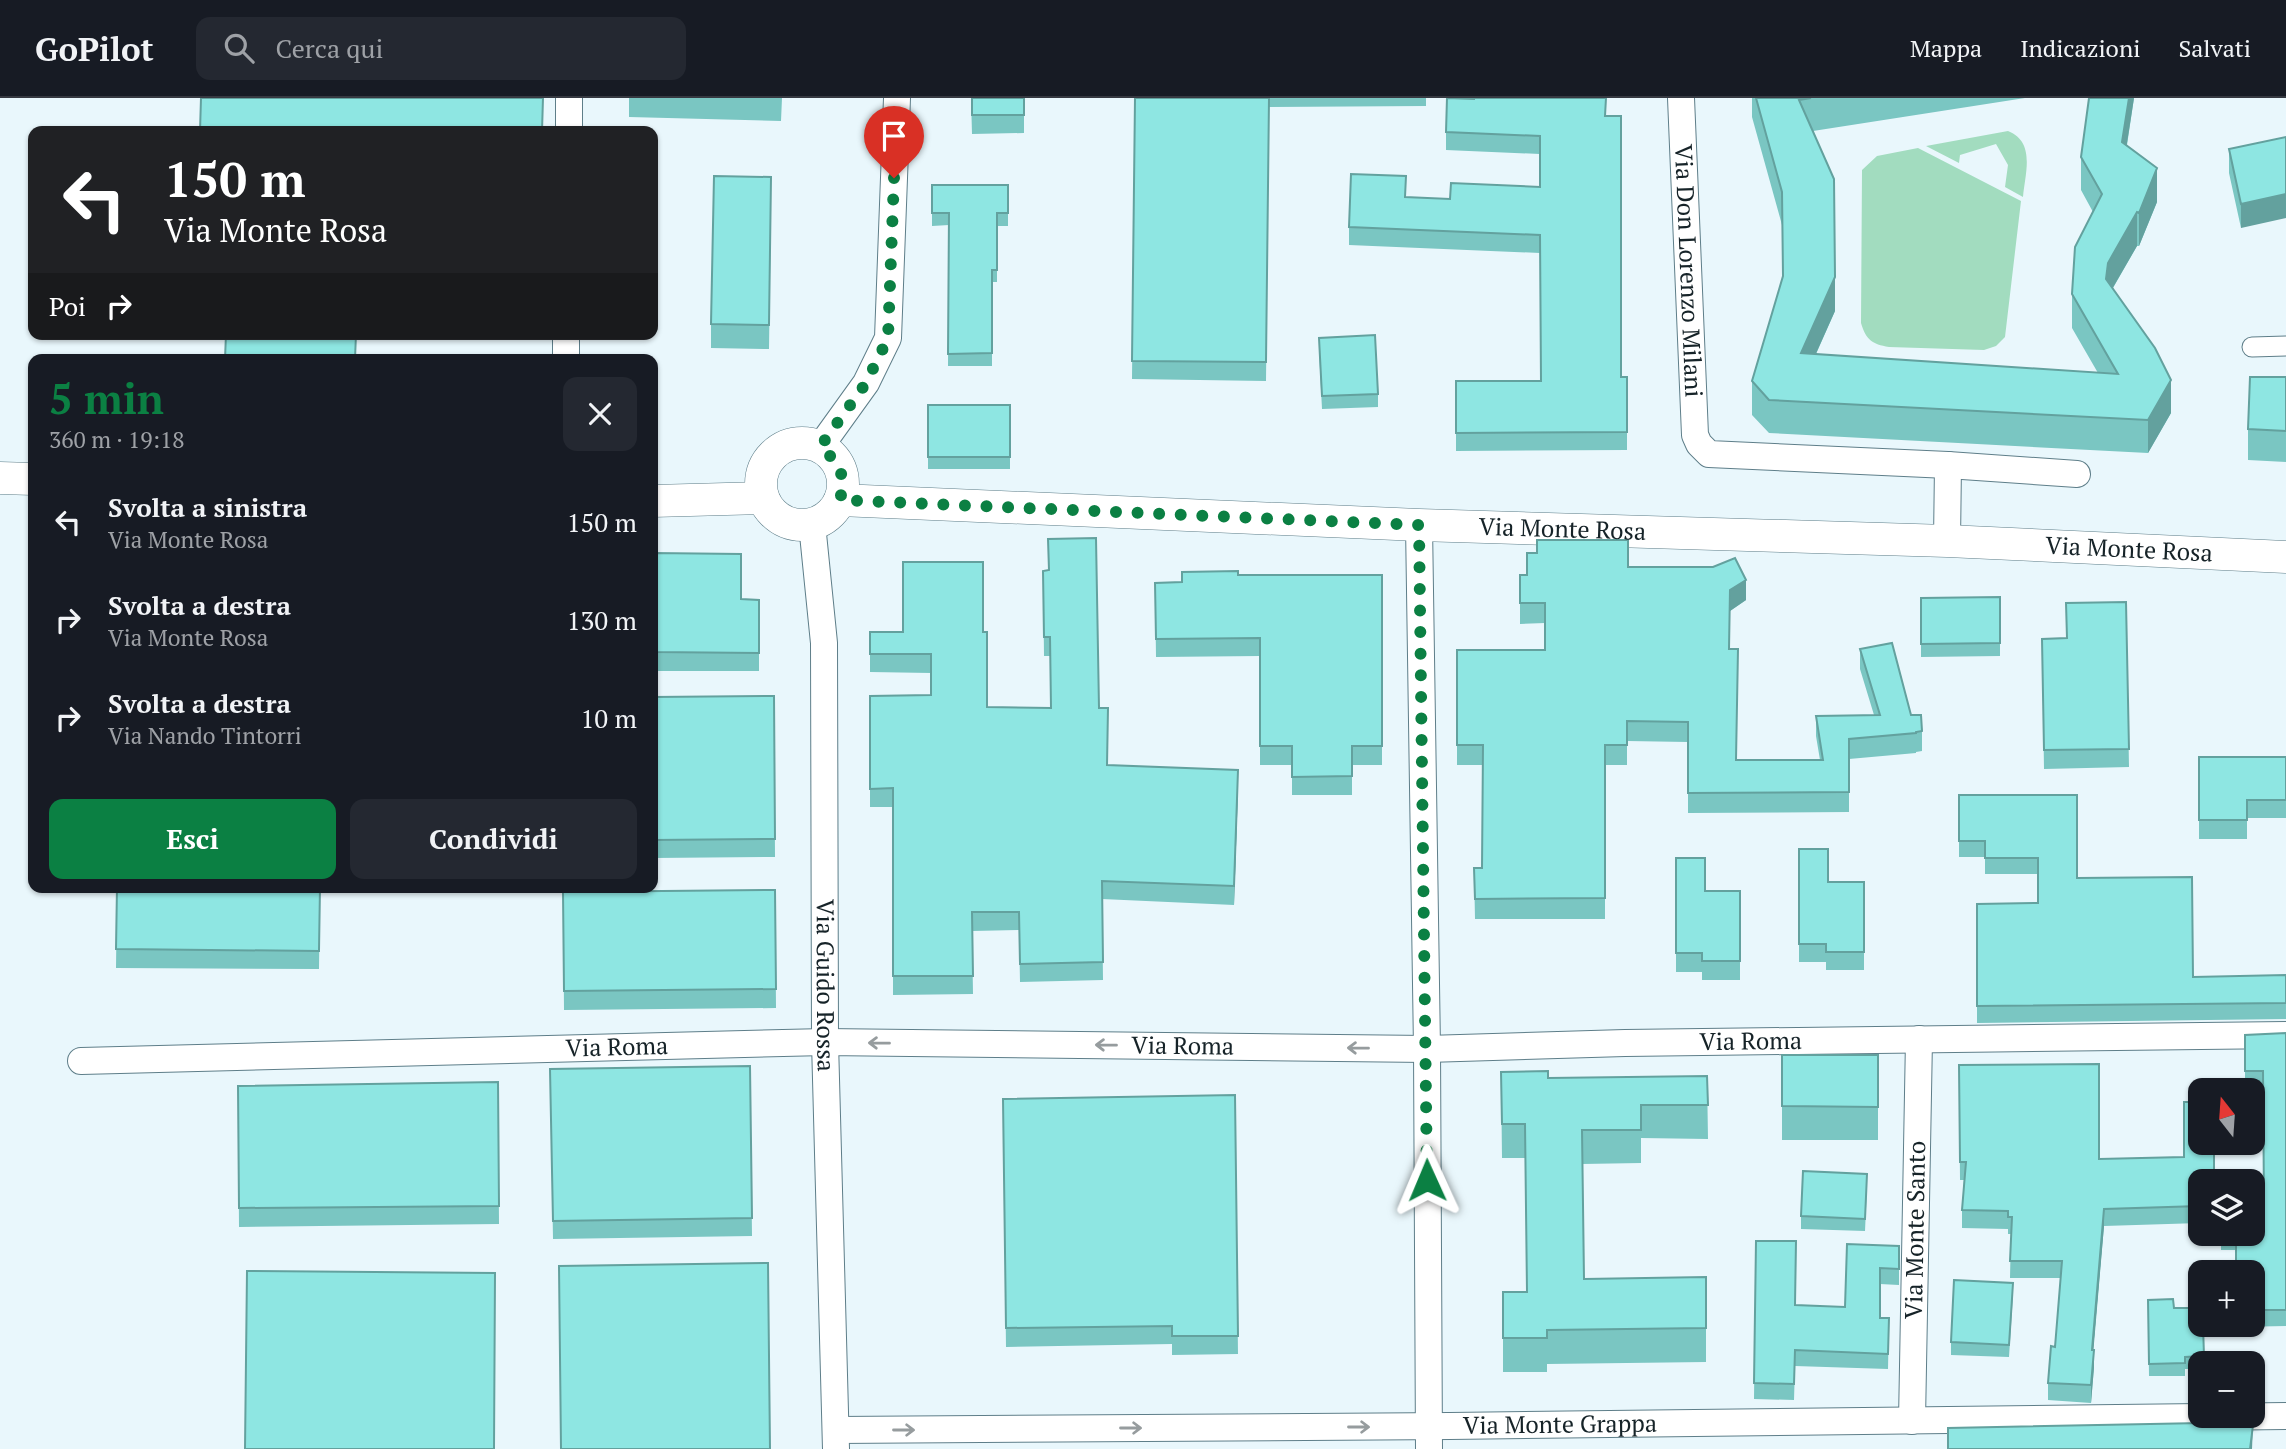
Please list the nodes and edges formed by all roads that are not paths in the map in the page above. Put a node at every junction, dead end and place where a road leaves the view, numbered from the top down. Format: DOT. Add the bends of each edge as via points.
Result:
graph roads {
  1 [pos="569,98"];
  2 [pos="897,98"];
  3 [pos="1681,98"];
  4 [pos="569,126"];
  5 [pos="2286,346"];
  6 [pos="2252,347"];
  7 [pos="820,447"];
  8 [pos="1948,465"];
  9 [pos="2077,474"];
  10 [pos="0,478"];
  11 [pos="28,479"];
  12 [pos="763,498"];
  13 [pos="840,500"];
  14 [pos="658,501"];
  15 [pos="812,524"];
  16 [pos="1419,525"];
  17 [pos="1947,541"];
  18 [pos="2286,556"];
  19 [pos="2286,1035"];
  20 [pos="1919,1039"];
  21 [pos="825,1042"];
  22 [pos="1427,1049"];
  23 [pos="81,1061"];
  24 [pos="2286,1416"];
  25 [pos="1912,1421"];
  26 [pos="1429,1437"];
  27 [pos="836,1439"];
  1 -- 4 [label="street"];
  2 -- 7 [label="street" via="888,338 866,383"];
  3 -- 8 [label="street, Via Don Lorenzo Milani" via="1695,435 1699,444 1709,454"];
  5 -- 6 [label="street"];
  7 -- 12 [label="street" via="804,442 776,452 765,464"];
  7 -- 13 [label="street" via="841,471"];
  8 -- 9 [label="street"];
  8 -- 17 [label="street"];
  10 -- 11 [label="street"];
  12 -- 14 [label="street"];
  12 -- 15 [label="street" via="783,521"];
  13 -- 15 [label="street" via="828,515"];
  13 -- 16 [label="street, Via Monte Rosa"];
  15 -- 21 [label="street, Via Guido Rossa" via="824,643"];
  16 -- 17 [label="street, Via Monte Rosa"];
  16 -- 22 [label="street"];
  17 -- 18 [label="street, Via Monte Rosa"];
  19 -- 20 [label="street, Via Roma"];
  20 -- 22 [label="street, Via Roma"];
  20 -- 25 [label="street, Via Monte Santo"];
  22 -- 21 [label="street, Via Roma, one-way"];
  21 -- 23 [label="street, Via Roma"];
  21 -- 27 [label="street, Via Guido Rossa"];
  22 -- 26 [label="street"];
  24 -- 25 [label="street, Via Monte Grappa"];
  25 -- 26 [label="street, Via Monte Grappa"];
  27 -- 26 [label="street, Via Monte Grappa, one-way"];
}
